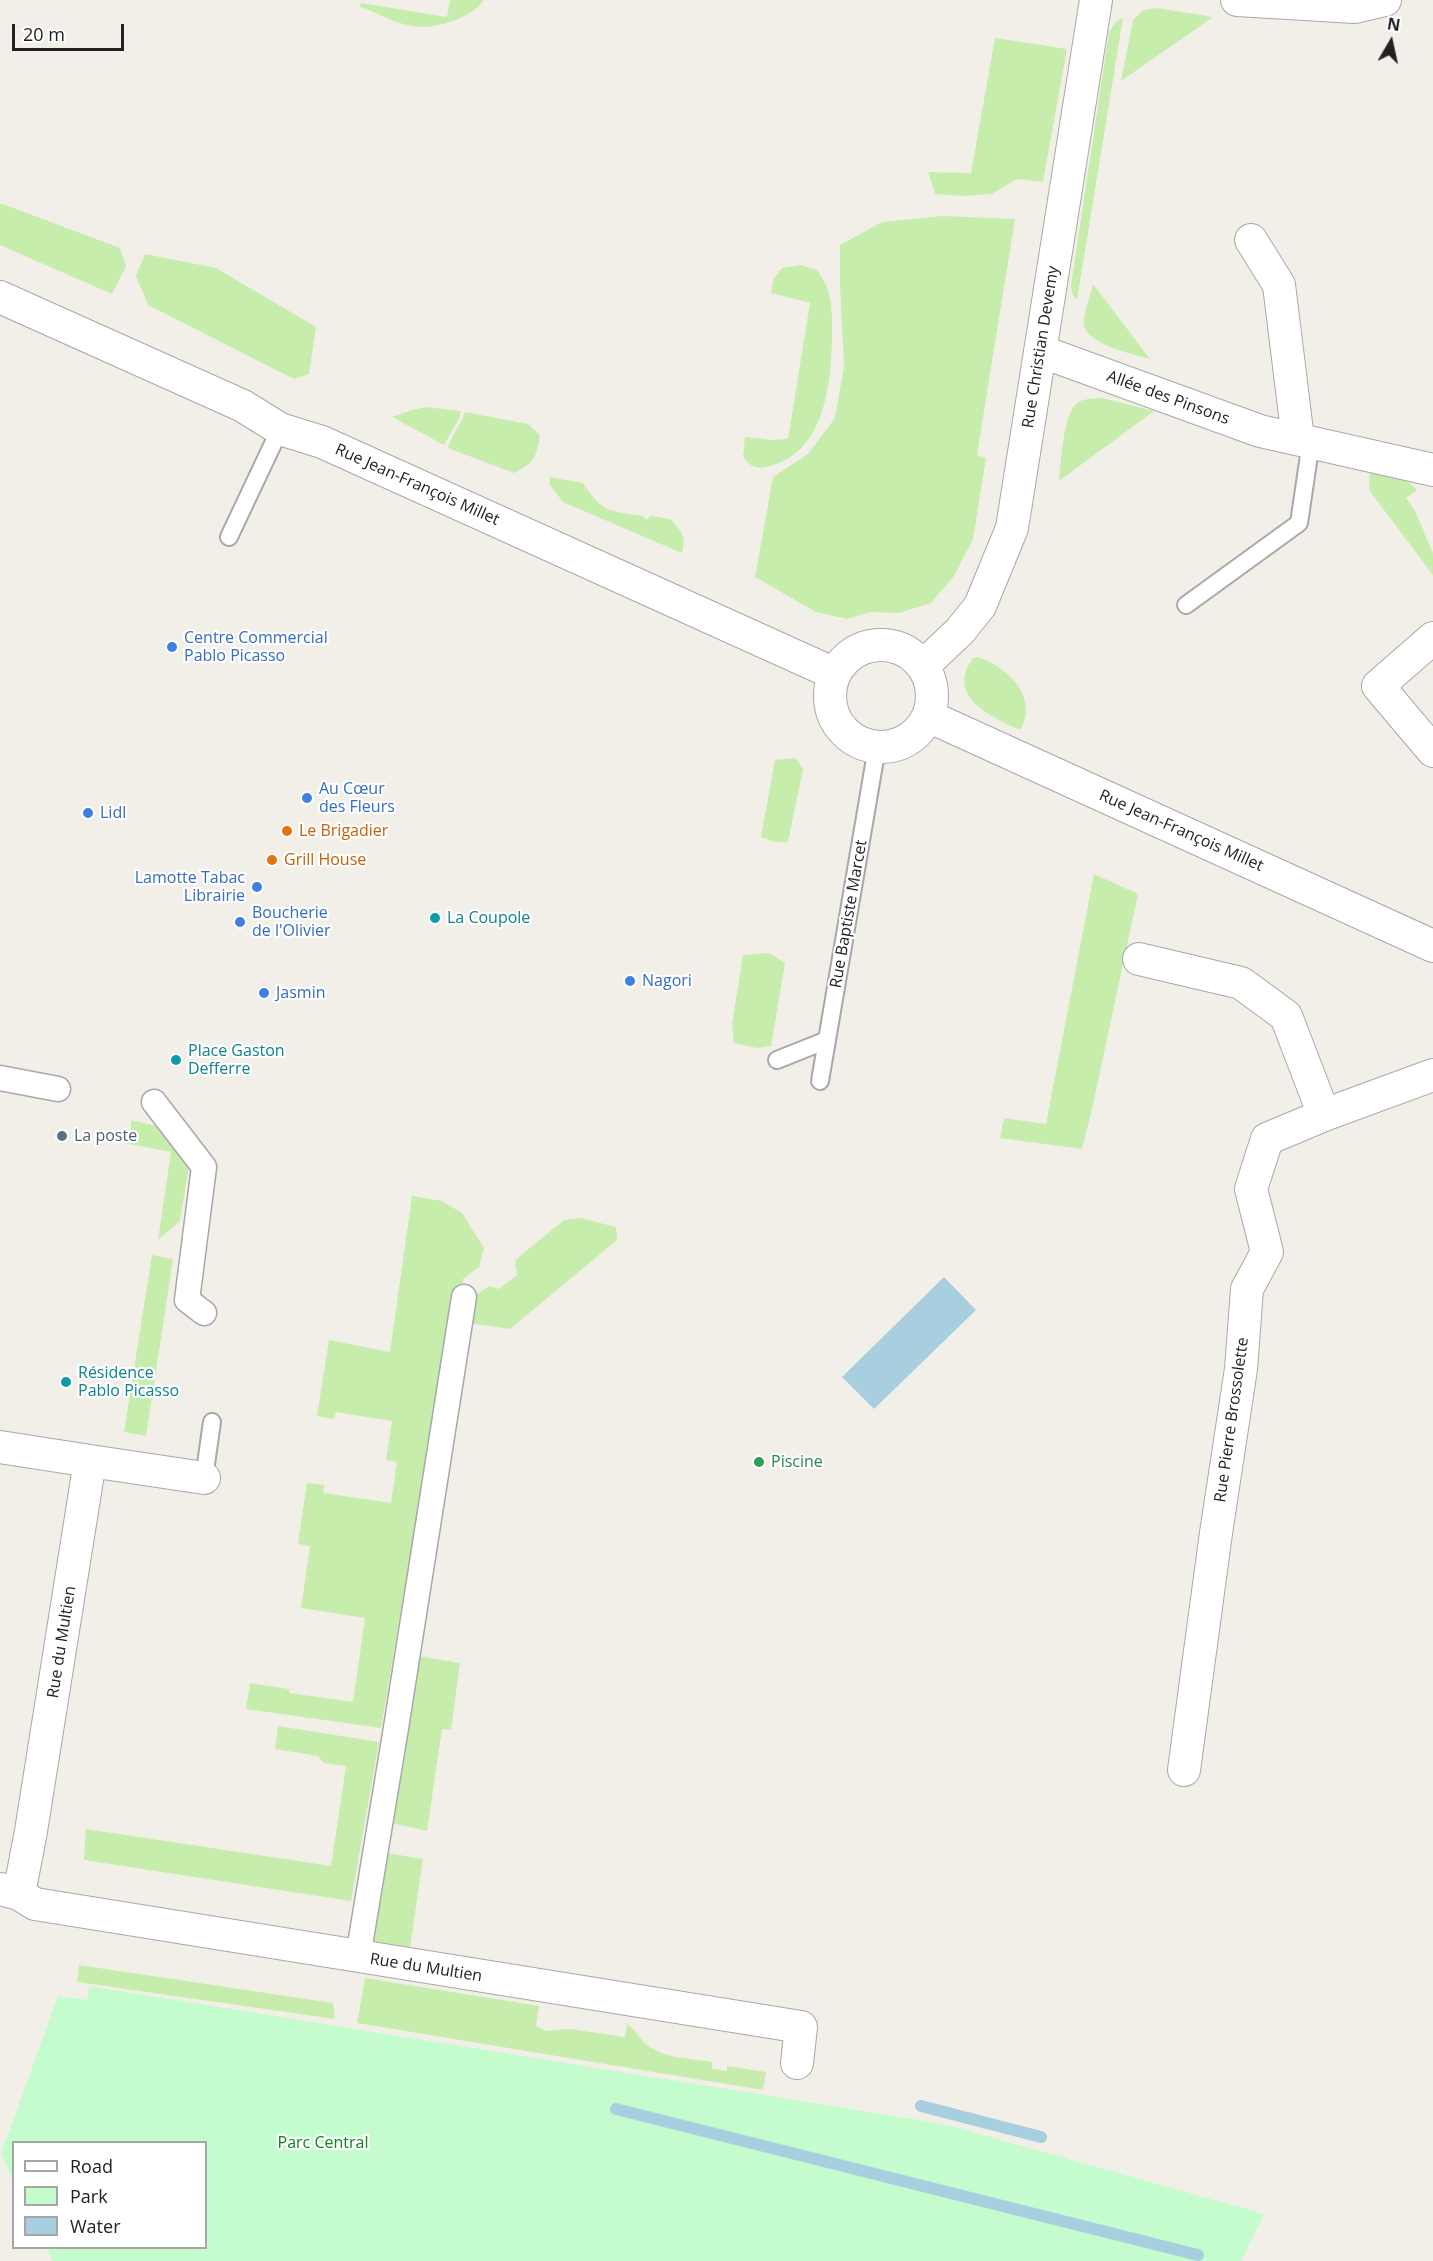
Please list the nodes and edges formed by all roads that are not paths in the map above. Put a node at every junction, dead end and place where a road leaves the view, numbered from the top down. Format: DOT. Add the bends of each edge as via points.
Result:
graph roads {
  1 [pos="1096,0"];
  2 [pos="1237,0"];
  3 [pos="1385,0"];
  4 [pos="1355,3"];
  5 [pos="1251,240"];
  6 [pos="0,297"];
  7 [pos="1040,351"];
  8 [pos="280,429"];
  9 [pos="1304,440"];
  10 [pos="1433,470"];
  11 [pos="229,537"];
  12 [pos="1186,605"];
  13 [pos="1433,638"];
  14 [pos="923,666"];
  15 [pos="835,674"];
  16 [pos="928,716"];
  17 [pos="877,747"];
  18 [pos="1433,751"];
  19 [pos="1433,946"];
  20 [pos="1139,959"];
  21 [pos="827,1040"];
  22 [pos="777,1060"];
  23 [pos="1433,1075"];
  24 [pos="0,1078"];
  25 [pos="820,1081"];
  26 [pos="58,1089"];
  27 [pos="154,1102"];
  28 [pos="1324,1115"];
  29 [pos="464,1297"];
  30 [pos="204,1313"];
  31 [pos="212,1422"];
  32 [pos="0,1447"];
  33 [pos="90,1461"];
  34 [pos="204,1478"];
  35 [pos="1184,1770"];
  36 [pos="9,1892"];
  37 [pos="358,1957"];
  38 [pos="797,2063"];
  1 -- 7 [label="street, Rue Christian Devemy"];
  2 -- 4 [label="street"];
  3 -- 4 [label="street"];
  5 -- 9 [label="street" via="1279,285"];
  6 -- 8 [label="street, Rue Jean-François Millet" via="243,406"];
  7 -- 9 [label="street, Allée des Pinsons" via="1260,431"];
  7 -- 14 [label="street, Rue Christian Devemy" via="1012,528 980,606 960,632"];
  8 -- 11 [label="lane"];
  8 -- 15 [label="street, Rue Jean-François Millet" via="322,442"];
  9 -- 10 [label="street, Allée des Pinsons"];
  9 -- 12 [label="lane" via="1299,523"];
  13 -- 18 [label="street" via="1378,686"];
  14 -- 15 [label="street" via="899,648 869,646 855,651"];
  14 -- 16 [label="street" via="932,690"];
  15 -- 17 [label="street" via="830,706 836,721 847,735"];
  16 -- 17 [label="street" via="908,740"];
  16 -- 19 [label="street, Rue Jean-François Millet"];
  17 -- 21 [label="lane, Rue Baptiste Marcet"];
  20 -- 28 [label="street" via="1241,983 1286,1016"];
  21 -- 22 [label="lane"];
  21 -- 25 [label="lane, Rue Baptiste Marcet"];
  23 -- 28 [label="street, Rue Pierre Brossolette"];
  24 -- 26 [label="street"];
  27 -- 30 [label="street" via="204,1167 187,1300"];
  28 -- 35 [label="street, Rue Pierre Brossolette" via="1267,1139 1251,1189 1267,1252 1247,1289 1241,1369"];
  29 -- 37 [label="street"];
  31 -- 34 [label="lane"];
  32 -- 33 [label="street"];
  33 -- 34 [label="street"];
  33 -- 36 [label="street, Rue du Multien" via="31,1831"];
  36 -- 37 [label="street, Rue du Multien" via="35,1904"];
  37 -- 38 [label="street, Rue du Multien" via="801,2027"];
}
